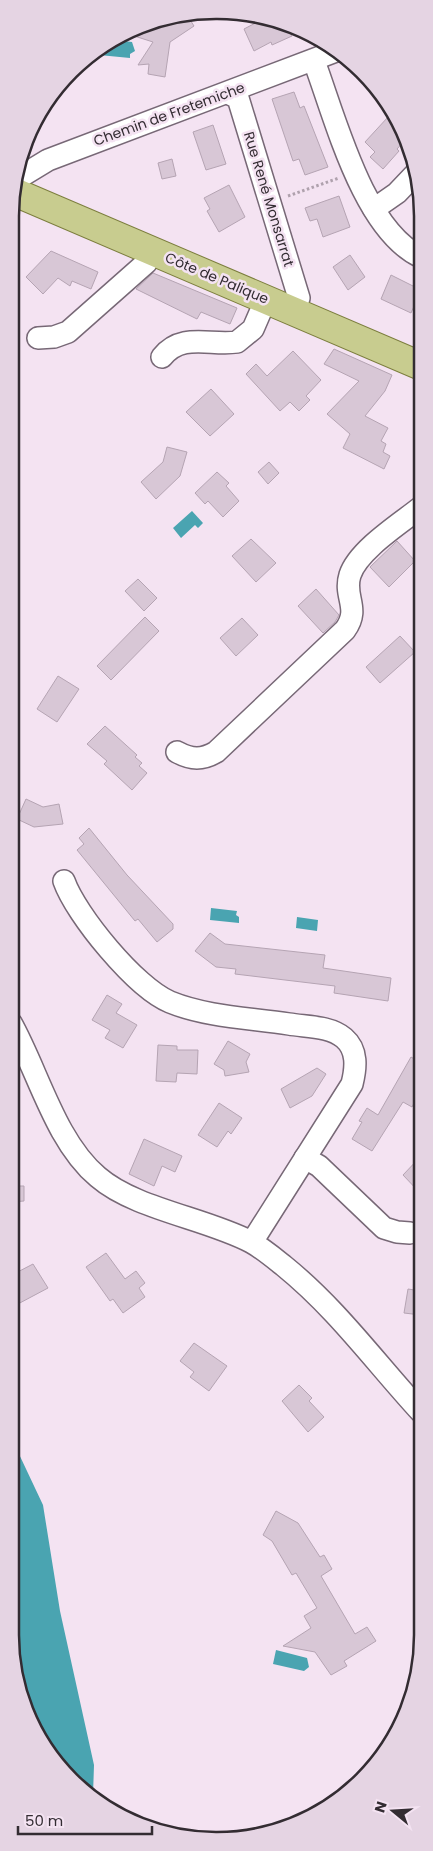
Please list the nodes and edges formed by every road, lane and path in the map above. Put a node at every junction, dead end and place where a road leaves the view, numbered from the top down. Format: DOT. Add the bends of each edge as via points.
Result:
graph roads {
  1 [pos="330,55"];
  2 [pos="314,61"];
  3 [pos="228,93"];
  4 [pos="355,172"];
  5 [pos="23,179"];
  6 [pos="410,179"];
  7 [pos="21,189"];
  8 [pos="271,202"];
  9 [pos="374,209"];
  10 [pos="152,251"];
  11 [pos="414,252"];
  12 [pos="266,299"];
  13 [pos="296,305"];
  14 [pos="38,338"];
  15 [pos="162,357"];
  16 [pos="414,363"];
  17 [pos="414,512"];
  18 [pos="177,752"];
  19 [pos="64,881"];
  20 [pos="19,1040"];
  21 [pos="305,1158"];
  22 [pos="410,1233"];
  23 [pos="252,1242"];
  24 [pos="414,1404"];
  1 -- 2 [label="street, Chemin de Fretemiche"];
  2 -- 3 [label="street, Chemin de Fretemiche"];
  2 -- 4 [label="street"];
  3 -- 5 [label="street, Chemin de Fretemiche" via="60,154 37,166"];
  3 -- 8 [label="street, Rue René Monsarrat" via="238,98"];
  4 -- 8 [label="path"];
  4 -- 9 [label="street"];
  6 -- 9 [label="street"];
  7 -- 10 [label="main road, Côte de Palique"];
  8 -- 13 [label="street, Rue René Monsarrat"];
  9 -- 11 [label="street" via="403,244"];
  10 -- 12 [label="main road, Côte de Palique"];
  10 -- 14 [label="street" via="146,263 68,332"];
  12 -- 13 [label="main road, Côte de Palique"];
  12 -- 15 [label="street" via="253,329 237,342 186,342 167,350"];
  13 -- 16 [label="main road, Côte de Palique"];
  17 -- 18 [label="street" via="356,564 348,586 353,617 345,630 216,752 196,759"];
  19 -- 21 [label="street" via="74,904 128,971 154,993 207,1012 323,1029 350,1045 356,1069 352,1084"];
  20 -- 23 [label="street" via="60,1127 97,1177 120,1192"];
  21 -- 22 [label="street" via="319,1166 384,1228"];
  21 -- 23 [label="street"];
  23 -- 24 [label="street" via="325,1301"];
}
